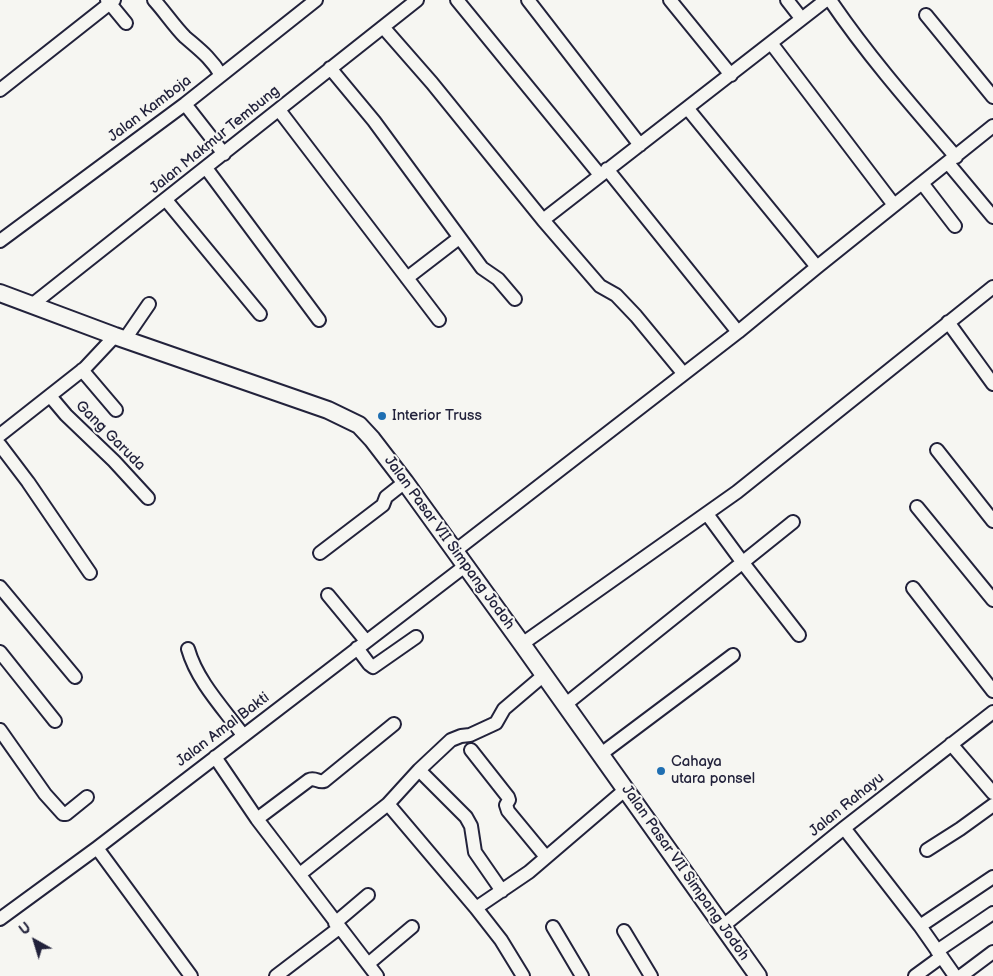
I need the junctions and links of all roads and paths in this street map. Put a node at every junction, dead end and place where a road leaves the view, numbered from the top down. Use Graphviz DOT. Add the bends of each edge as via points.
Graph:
graph roads {
  1 [pos="154,0"];
  2 [pos="316,0"];
  3 [pos="417,0"];
  4 [pos="458,0"];
  5 [pos="528,0"];
  6 [pos="670,0"];
  7 [pos="786,0"];
  8 [pos="110,1"];
  9 [pos="821,2"];
  10 [pos="926,15"];
  11 [pos="801,18"];
  12 [pos="126,23"];
  13 [pos="383,27"];
  14 [pos="771,43"];
  15 [pos="330,68"];
  16 [pos="731,74"];
  17 [pos="221,75"];
  18 [pos="0,90"];
  19 [pos="993,97"];
  20 [pos="184,104"];
  21 [pos="688,109"];
  22 [pos="279,110"];
  23 [pos="993,126"];
  24 [pos="640,146"];
  25 [pos="224,154"];
  26 [pos="952,160"];
  27 [pos="206,168"];
  28 [pos="603,172"];
  29 [pos="922,183"];
  30 [pos="166,200"];
  31 [pos="894,205"];
  32 [pos="993,217"];
  33 [pos="543,220"];
  34 [pos="955,226"];
  35 [pos="459,238"];
  36 [pos="0,241"];
  37 [pos="817,267"];
  38 [pos="407,278"];
  39 [pos="993,287"];
  40 [pos="0,293"];
  41 [pos="515,299"];
  42 [pos="33,304"];
  43 [pos="148,304"];
  44 [pos="260,314"];
  45 [pos="319,320"];
  46 [pos="439,320"];
  47 [pos="948,322"];
  48 [pos="738,332"];
  49 [pos="120,338"];
  50 [pos="82,370"];
  51 [pos="683,374"];
  52 [pos="993,384"];
  53 [pos="50,396"];
  54 [pos="116,410"];
  55 [pos="0,435"];
  56 [pos="0,445"];
  57 [pos="937,450"];
  58 [pos="404,482"];
  59 [pos="148,498"];
  60 [pos="917,507"];
  61 [pos="707,514"];
  62 [pos="993,521"];
  63 [pos="794,522"];
  64 [pos="455,551"];
  65 [pos="320,553"];
  66 [pos="742,563"];
  67 [pos="465,566"];
  68 [pos="90,573"];
  69 [pos="0,587"];
  70 [pos="913,588"];
  71 [pos="328,595"];
  72 [pos="993,600"];
  73 [pos="799,635"];
  74 [pos="416,637"];
  75 [pos="522,644"];
  76 [pos="362,645"];
  77 [pos="188,649"];
  78 [pos="0,652"];
  79 [pos="733,654"];
  80 [pos="544,675"];
  81 [pos="75,676"];
  82 [pos="993,691"];
  83 [pos="566,704"];
  84 [pos="993,712"];
  85 [pos="55,721"];
  86 [pos="394,724"];
  87 [pos="0,730"];
  88 [pos="243,735"];
  89 [pos="951,744"];
  90 [pos="471,750"];
  91 [pos="601,754"];
  92 [pos="215,757"];
  93 [pos="419,770"];
  94 [pos="626,789"];
  95 [pos="993,793"];
  96 [pos="87,797"];
  97 [pos="388,804"];
  98 [pos="993,805"];
  99 [pos="257,819"];
  100 [pos="844,828"];
  101 [pos="97,848"];
  102 [pos="927,850"];
  103 [pos="546,857"];
  104 [pos="300,874"];
  105 [pos="993,877"];
  106 [pos="502,891"];
  107 [pos="368,895"];
  108 [pos="476,908"];
  109 [pos="993,913"];
  110 [pos="0,919"];
  111 [pos="337,925"];
  112 [pos="723,926"];
  113 [pos="920,926"];
  114 [pos="412,927"];
  115 [pos="553,927"];
  116 [pos="624,931"];
  117 [pos="993,952"];
  118 [pos="939,954"];
  119 [pos="368,964"];
  120 [pos="191,976"];
  121 [pos="276,976"];
  122 [pos="377,976"];
  123 [pos="523,976"];
  124 [pos="582,976"];
  125 [pos="651,976"];
  126 [pos="758,976"];
  127 [pos="915,976"];
  128 [pos="955,976"];
  129 [pos="961,976"];
  1 -- 17 [label="street" via="184,36 215,64"];
  2 -- 17 [label="street, Jalan Kamboja"];
  3 -- 13 [label="street, Jalan Makmur Tembung"];
  4 -- 28 [label="street"];
  5 -- 24 [label="street"];
  6 -- 16 [label="street"];
  7 -- 11 [label="street"];
  8 -- 12 [label="street"];
  8 -- 18 [label="street"];
  9 -- 11 [label="street"];
  9 -- 26 [label="street" via="858,40"];
  10 -- 19 [label="street"];
  11 -- 14 [label="street"];
  13 -- 15 [label="street, Jalan Makmur Tembung"];
  13 -- 33 [label="street"];
  14 -- 16 [label="street"];
  14 -- 31 [label="street"];
  15 -- 22 [label="street, Jalan Makmur Tembung"];
  15 -- 35 [label="street" via="374,121"];
  16 -- 21 [label="street"];
  17 -- 20 [label="street, Jalan Kamboja"];
  20 -- 25 [label="street"];
  20 -- 36 [label="street, Jalan Kamboja"];
  21 -- 24 [label="street"];
  21 -- 37 [label="street"];
  22 -- 25 [label="street, Jalan Makmur Tembung"];
  22 -- 38 [label="street"];
  23 -- 26 [label="street"];
  24 -- 28 [label="street"];
  25 -- 27 [label="street, Jalan Makmur Tembung"];
  26 -- 29 [label="street"];
  26 -- 32 [label="street"];
  27 -- 30 [label="street, Jalan Makmur Tembung"];
  27 -- 45 [label="street"];
  28 -- 33 [label="street"];
  28 -- 48 [label="street"];
  29 -- 31 [label="street"];
  29 -- 34 [label="street"];
  30 -- 42 [label="street, Jalan Makmur Tembung"];
  30 -- 44 [label="street"];
  31 -- 37 [label="street"];
  33 -- 51 [label="street" via="600,286 616,295 636,316"];
  35 -- 38 [label="street"];
  35 -- 41 [label="street" via="482,268 498,279"];
  37 -- 48 [label="street"];
  38 -- 46 [label="street"];
  39 -- 47 [label="street"];
  40 -- 42 [label="main road, Jalan Pasar VII Simpang Jodoh"];
  42 -- 49 [label="main road, Jalan Pasar VII Simpang Jodoh"];
  43 -- 49 [label="street"];
  47 -- 52 [label="street"];
  47 -- 61 [label="street"];
  48 -- 51 [label="street"];
  49 -- 50 [label="street"];
  49 -- 58 [label="main road, Jalan Pasar VII Simpang Jodoh" via="355,422"];
  50 -- 53 [label="street"];
  50 -- 54 [label="street"];
  51 -- 64 [label="street"];
  53 -- 55 [label="street"];
  53 -- 59 [label="street, Gang Garuda"];
  56 -- 68 [label="street"];
  57 -- 62 [label="street"];
  58 -- 64 [label="main road, Jalan Pasar VII Simpang Jodoh"];
  58 -- 65 [label="street" via="386,497 383,505"];
  60 -- 72 [label="street"];
  61 -- 66 [label="street"];
  61 -- 75 [label="street"];
  63 -- 66 [label="street"];
  64 -- 67 [label="main road, Jalan Pasar VII Simpang Jodoh"];
  66 -- 73 [label="street"];
  66 -- 83 [label="street"];
  67 -- 75 [label="main road, Jalan Pasar VII Simpang Jodoh"];
  67 -- 76 [label="street, Jalan Amal Bakti"];
  69 -- 81 [label="street"];
  70 -- 82 [label="street"];
  71 -- 76 [label="street"];
  74 -- 76 [label="street" via="374,667 369,664"];
  75 -- 80 [label="main road, Jalan Pasar VII Simpang Jodoh"];
  76 -- 88 [label="street, Jalan Amal Bakti"];
  77 -- 88 [label="street" via="200,678"];
  78 -- 85 [label="street"];
  79 -- 91 [label="street"];
  80 -- 83 [label="main road, Jalan Pasar VII Simpang Jodoh"];
  80 -- 93 [label="street" via="507,706 496,722 451,740"];
  83 -- 91 [label="main road, Jalan Pasar VII Simpang Jodoh"];
  84 -- 89 [label="street, Jalan Rahayu"];
  86 -- 99 [label="street" via="324,781 309,780"];
  87 -- 96 [label="street" via="62,814"];
  88 -- 92 [label="street, Jalan Amal Bakti"];
  89 -- 95 [label="street"];
  89 -- 100 [label="street, Jalan Rahayu"];
  90 -- 103 [label="street" via="508,797 508,811"];
  91 -- 94 [label="main road, Jalan Pasar VII Simpang Jodoh"];
  92 -- 99 [label="street"];
  92 -- 101 [label="street, Jalan Amal Bakti"];
  93 -- 97 [label="street"];
  93 -- 106 [label="street" via="466,817 471,826 475,852"];
  94 -- 103 [label="street"];
  94 -- 112 [label="main road, Jalan Pasar VII Simpang Jodoh"];
  97 -- 104 [label="street"];
  97 -- 108 [label="street"];
  98 -- 102 [label="street"];
  99 -- 104 [label="street"];
  100 -- 112 [label="street, Jalan Rahayu"];
  100 -- 113 [label="street"];
  101 -- 110 [label="street, Jalan Amal Bakti"];
  101 -- 120 [label="street"];
  103 -- 106 [label="street"];
  104 -- 111 [label="street"];
  105 -- 113 [label="street"];
  106 -- 108 [label="street"];
  107 -- 111 [label="street"];
  108 -- 123 [label="street" via="515,960"];
  109 -- 118 [label="street"];
  111 -- 119 [label="street"];
  111 -- 121 [label="street"];
  112 -- 126 [label="main road, Jalan Pasar VII Simpang Jodoh"];
  113 -- 118 [label="street"];
  114 -- 119 [label="street"];
  115 -- 124 [label="street"];
  116 -- 125 [label="street"];
  117 -- 129 [label="street"];
  118 -- 127 [label="street"];
  118 -- 128 [label="street"];
  119 -- 122 [label="street"];
}
